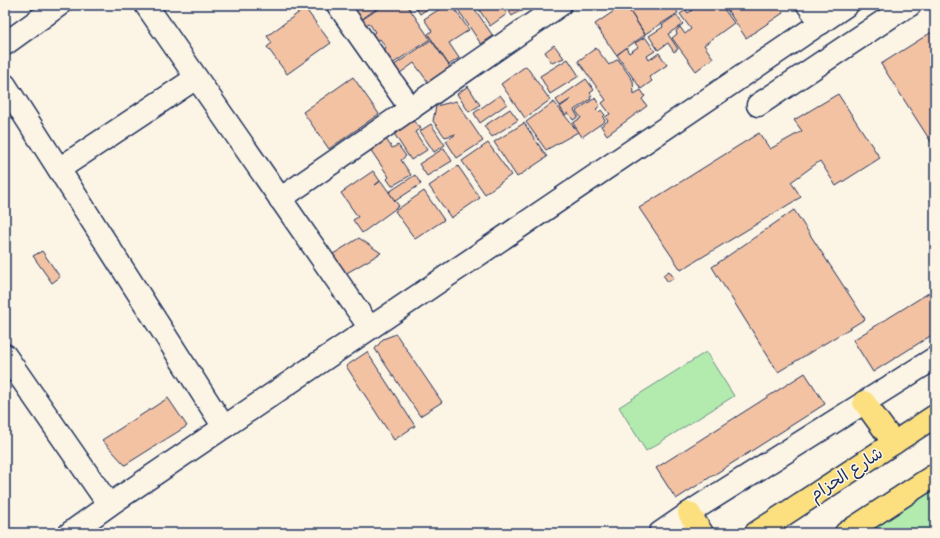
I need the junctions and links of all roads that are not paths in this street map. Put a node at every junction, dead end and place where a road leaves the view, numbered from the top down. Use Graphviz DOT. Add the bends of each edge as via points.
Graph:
graph roads {
  1 [pos="59,5"];
  2 [pos="146,5"];
  3 [pos="338,5"];
  4 [pos="560,5"];
  5 [pos="808,5"];
  6 [pos="847,5"];
  7 [pos="910,5"];
  8 [pos="821,23"];
  9 [pos="5,44"];
  10 [pos="196,78"];
  11 [pos="5,85"];
  12 [pos="758,105"];
  13 [pos="411,109"];
  14 [pos="59,169"];
  15 [pos="280,199"];
  16 [pos="370,328"];
  17 [pos="935,358"];
  18 [pos="8,365"];
  19 [pos="864,402"];
  20 [pos="935,416"];
  21 [pos="224,427"];
  22 [pos="894,443"];
  23 [pos="935,475"];
  24 [pos="109,504"];
  25 [pos="689,513"];
  26 [pos="70,533"];
  27 [pos="660,533"];
  28 [pos="702,533"];
  29 [pos="756,533"];
  30 [pos="846,533"];
  1 -- 9 [label="street"];
  2 -- 10 [label="street"];
  3 -- 13 [label="street"];
  4 -- 13 [label="street"];
  5 -- 8 [label="street"];
  6 -- 8 [label="street"];
  7 -- 12 [label="street"];
  8 -- 16 [label="street"];
  10 -- 14 [label="street"];
  10 -- 15 [label="street"];
  11 -- 14 [label="street"];
  13 -- 15 [label="street"];
  14 -- 21 [label="street"];
  15 -- 16 [label="street"];
  16 -- 21 [label="street"];
  17 -- 19 [label="street"];
  18 -- 24 [label="street"];
  19 -- 22 [label="main road"];
  19 -- 25 [label="street"];
  20 -- 22 [label="main road, شارع الحزام"];
  21 -- 24 [label="street"];
  22 -- 29 [label="main road, شارع الحزام"];
  23 -- 30 [label="main road"];
  24 -- 26 [label="street"];
  25 -- 27 [label="street"];
  25 -- 28 [label="main road"];
}
